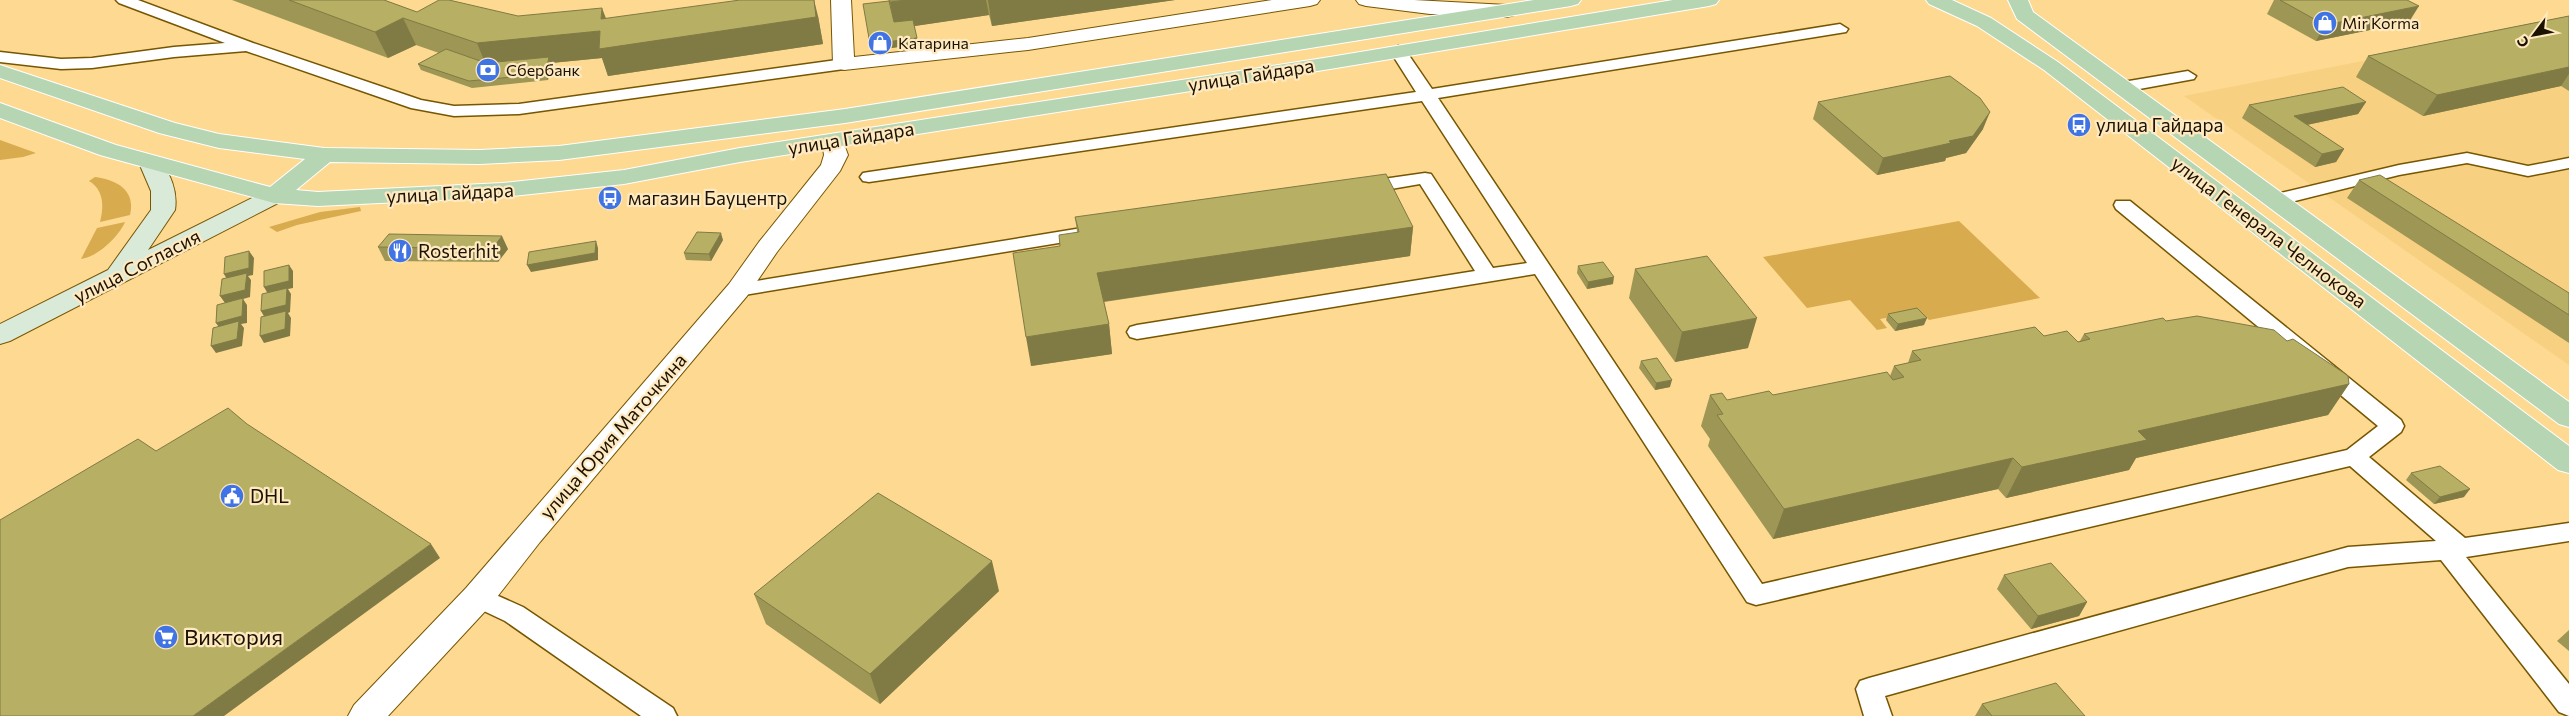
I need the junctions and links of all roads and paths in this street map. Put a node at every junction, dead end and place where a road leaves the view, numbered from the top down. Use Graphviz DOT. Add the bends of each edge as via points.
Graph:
graph roads {
  1 [pos="124,0"];
  2 [pos="841,0"];
  3 [pos="1310,0"];
  4 [pos="1366,0"];
  5 [pos="1571,0"];
  6 [pos="1709,0"];
  7 [pos="1936,0"];
  8 [pos="2018,0"];
  9 [pos="1507,11"];
  10 [pos="1840,29"];
  11 [pos="247,46"];
  12 [pos="1398,52"];
  13 [pos="0,57"];
  14 [pos="844,64"];
  15 [pos="0,71"];
  16 [pos="2188,76"];
  17 [pos="2124,88"];
  18 [pos="1426,95"];
  19 [pos="0,110"];
  20 [pos="833,141"];
  21 [pos="324,154"];
  22 [pos="152,162"];
  23 [pos="2569,163"];
  24 [pos="869,177"];
  25 [pos="1347,190"];
  26 [pos="274,196"];
  27 [pos="2275,200"];
  28 [pos="2123,206"];
  29 [pos="1102,230"];
  30 [pos="1540,267"];
  31 [pos="1488,275"];
  32 [pos="116,276"];
  33 [pos="738,290"];
  34 [pos="1137,332"];
  35 [pos="0,335"];
  36 [pos="2569,417"];
  37 [pos="2354,457"];
  38 [pos="2569,462"];
  39 [pos="2569,532"];
  40 [pos="2453,549"];
  41 [pos="478,596"];
  42 [pos="2569,704"];
  43 [pos="366,716"];
  44 [pos="663,716"];
  45 [pos="1878,716"];
  1 -- 11 [label="lane"];
  2 -- 14 [label="street"];
  3 -- 14 [label="street" via="1028,44"];
  4 -- 9 [label="street" via="1430,8"];
  5 -- 9 [label="main road, улица Гайдара"];
  6 -- 12 [label="main road, улица Гайдара"];
  7 -- 38 [label="main road, улица Генерала Челнокова" via="1984,22 2051,66"];
  8 -- 17 [label="main road, улица Генерала Челнокова" via="2024,15"];
  9 -- 21 [label="main road, улица Гайдара" via="845,116 647,143 559,153 480,157"];
  10 -- 18 [label="lane"];
  11 -- 13 [label="lane" via="84,63 61,64"];
  11 -- 14 [label="lane" via="417,104 454,111 519,109"];
  12 -- 18 [label="lane"];
  12 -- 20 [label="main road, улица Гайдара"];
  15 -- 21 [label="main road, улица Гайдара" via="167,128 219,141"];
  16 -- 17 [label="lane"];
  17 -- 27 [label="main road, улица Генерала Челнокова"];
  18 -- 24 [label="lane"];
  18 -- 30 [label="lane"];
  19 -- 22 [label="main road, улица Гайдара" via="108,150"];
  20 -- 26 [label="main road, улица Гайдара" via="556,186 385,197 318,199"];
  20 -- 33 [label="street, улица Юрия Маточкина" via="836,155 832,166"];
  21 -- 26 [label="main road"];
  22 -- 26 [label="main road, улица Гайдара"];
  22 -- 32 [label="main road" via="163,184 163,210"];
  23 -- 27 [label="lane" via="2528,171 2467,158 2399,170"];
  25 -- 31 [label="lane" via="1425,178"];
  26 -- 32 [label="main road, улица Согласия"];
  27 -- 36 [label="main road, улица Генерала Челнокова"];
  28 -- 37 [label="lane" via="2393,426"];
  29 -- 33 [label="lane"];
  30 -- 31 [label="lane"];
  30 -- 37 [label="lane" via="1756,595"];
  31 -- 34 [label="lane"];
  32 -- 35 [label="main road, улица Согласия"];
  33 -- 41 [label="street, улица Юрия Маточкина"];
  37 -- 40 [label="lane"];
  39 -- 40 [label="lane"];
  40 -- 42 [label="lane"];
  40 -- 45 [label="lane" via="2348,557 1869,689"];
  41 -- 43 [label="street, улица Юрия Маточкина"];
  41 -- 44 [label="lane" via="514,614"];
}
